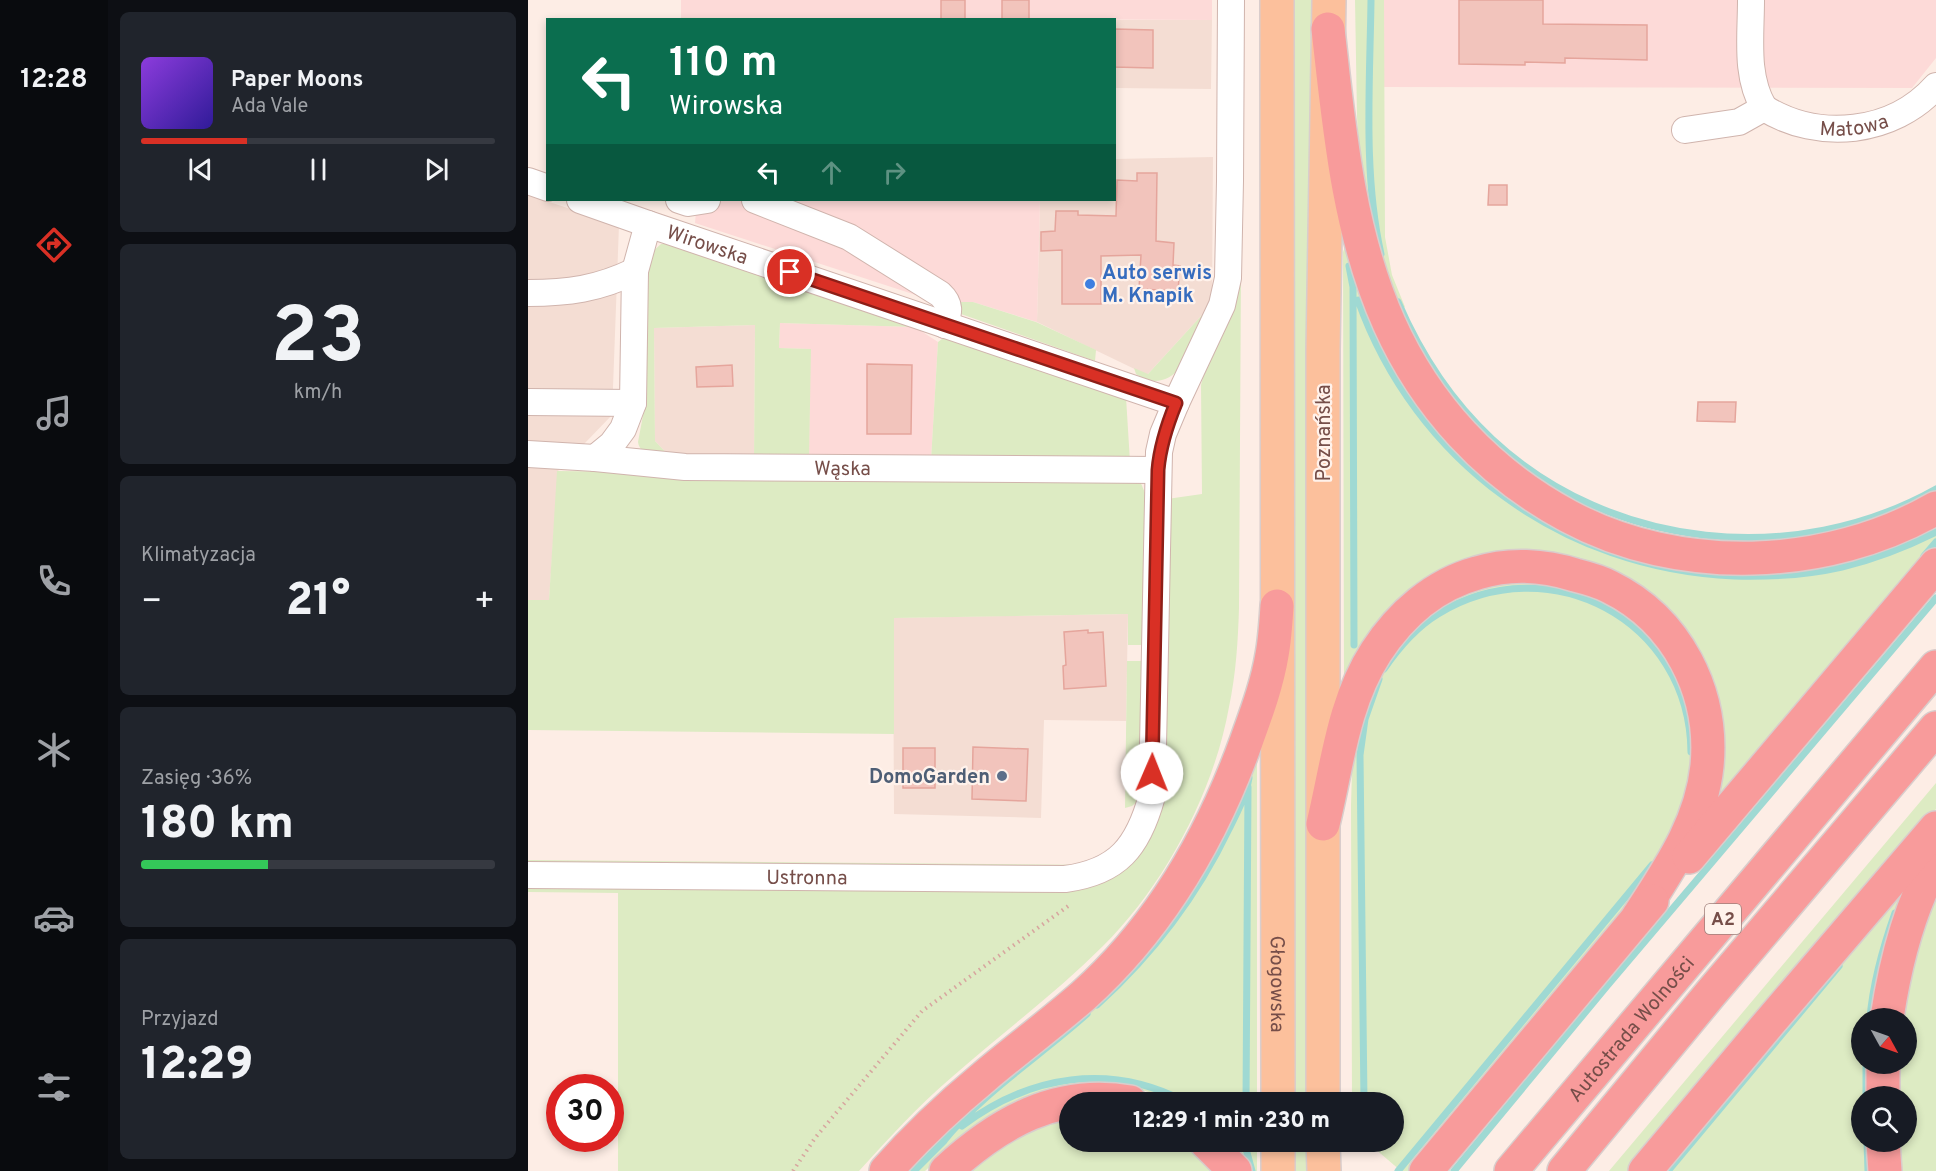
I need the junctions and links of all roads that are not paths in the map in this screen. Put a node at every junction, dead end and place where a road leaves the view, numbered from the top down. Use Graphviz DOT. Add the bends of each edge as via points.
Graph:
graph roads {
  1 [pos="1231,0"];
  2 [pos="1277,0"];
  3 [pos="1751,0"];
  4 [pos="1329,14"];
  5 [pos="1936,86"];
  6 [pos="1764,108"];
  7 [pos="1685,130"];
  8 [pos="528,181"];
  9 [pos="546,187"];
  10 [pos="584,201"];
  11 [pos="683,201"];
  12 [pos="701,201"];
  13 [pos="758,201"];
  14 [pos="638,214"];
  15 [pos="635,271"];
  16 [pos="528,293"];
  17 [pos="945,325"];
  18 [pos="528,402"];
  19 [pos="633,403"];
  20 [pos="1176,403"];
  21 [pos="528,454"];
  22 [pos="595,458"];
  23 [pos="1158,470"];
  24 [pos="1936,508"];
  25 [pos="1936,565"];
  26 [pos="1277,606"];
  27 [pos="1936,667"];
  28 [pos="1936,728"];
  29 [pos="1323,824"];
  30 [pos="1936,828"];
  31 [pos="1936,860"];
  32 [pos="528,875"];
  33 [pos="1638,917"];
  34 [pos="1889,1008"];
  35 [pos="1278,1092"];
  36 [pos="1323,1092"];
  37 [pos="1059,1103"];
  38 [pos="1216,1152"];
  39 [pos="1278,1152"];
  40 [pos="1323,1152"];
  41 [pos="1884,1152"];
  42 [pos="886,1171"];
  43 [pos="946,1171"];
  44 [pos="1235,1171"];
  45 [pos="1278,1171"];
  46 [pos="1324,1171"];
  47 [pos="1426,1171"];
  48 [pos="1511,1171"];
  49 [pos="1564,1171"];
  50 [pos="1645,1171"];
  51 [pos="1885,1171"];
  1 -- 20 [label="street, Ustronna" via="1228,278 1222,304"];
  2 -- 26 [label="main road"];
  3 -- 6 [label="street" via="1752,77"];
  4 -- 24 [label="highway" via="1341,149 1375,290 1402,350 1438,407 1482,455 1536,497 1570,517 1640,543 1708,556 1746,559 1823,551 1891,530"];
  4 -- 29 [label="main road, Poznańska" via="1323,350"];
  5 -- 6 [label="street, Matowa" via="1894,118 1858,128 1793,122"];
  6 -- 7 [label="street" via="1739,122"];
  8 -- 9 [label="street"];
  10 -- 14 [label="street, Wirowska"];
  11 -- 12 [label="street"];
  13 -- 17 [label="street" via="849,237 940,294 949,308"];
  14 -- 15 [label="street"];
  14 -- 17 [label="street, Wirowska"];
  15 -- 16 [label="street" via="597,287"];
  15 -- 19 [label="street"];
  17 -- 20 [label="street, Wirowska"];
  18 -- 19 [label="street"];
  19 -- 22 [label="street" via="623,429"];
  20 -- 23 [label="street, Ustronna" via="1159,452"];
  21 -- 22 [label="street, Wąska"];
  22 -- 23 [label="street, Wąska" via="685,467"];
  23 -- 32 [label="street, Ustronna" via="1152,796 1139,832 1118,860 1105,869 1086,876 1053,879"];
  25 -- 33 [label="highway"];
  26 -- 35 [label="main road, Głogowska"];
  26 -- 42 [label="highway" via="1272,656 1251,728 1222,802 1175,890 1131,948 1096,983 945,1111"];
  27 -- 48 [label="highway, Autostrada Wolności / A2"];
  28 -- 49 [label="highway, Autostrada Wolności / A2"];
  29 -- 33 [label="highway" via="1356,690 1376,653 1415,606 1448,585 1489,570 1528,567 1587,578 1635,602 1668,633 1692,672 1706,714 1707,768 1695,819 1674,862"];
  29 -- 36 [label="main road, Poznańska"];
  30 -- 50 [label="highway"];
  31 -- 34 [label="highway" via="1904,939"];
  33 -- 47 [label="highway"];
  37 -- 43 [label="highway" via="1018,1118 988,1136"];
  38 -- 44 [label="highway"];
  39 -- 45 [label="main road"];
  40 -- 46 [label="main road"];
  41 -- 51 [label="highway"];
}
